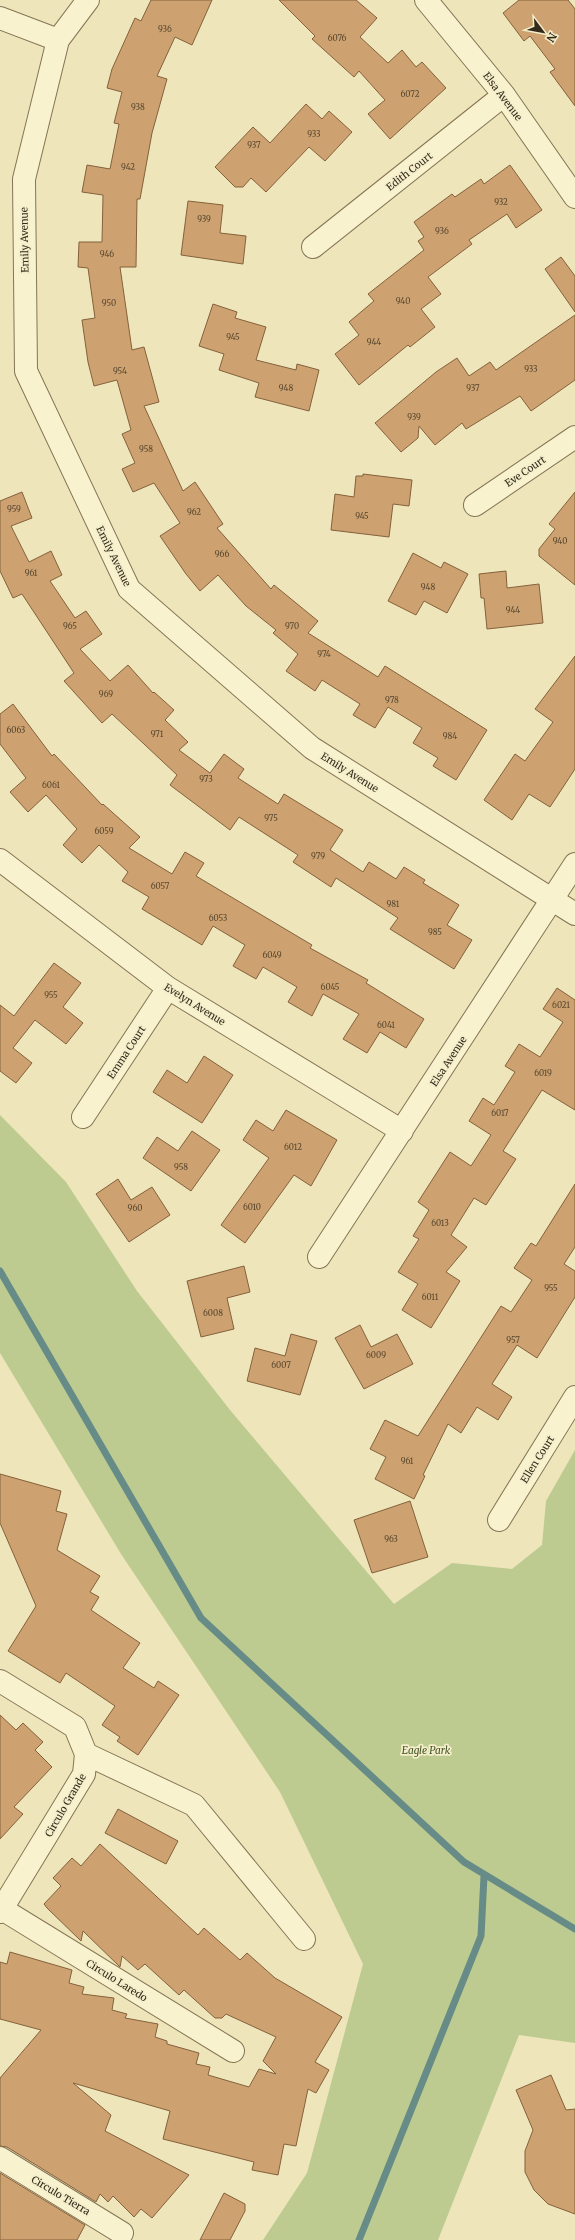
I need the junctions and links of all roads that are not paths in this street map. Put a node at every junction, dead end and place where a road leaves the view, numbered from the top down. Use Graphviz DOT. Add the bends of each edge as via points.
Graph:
graph roads {
  1 [pos="88,0"];
  2 [pos="426,0"];
  3 [pos="0,18"];
  4 [pos="58,40"];
  5 [pos="504,96"];
  6 [pos="575,197"];
  7 [pos="313,247"];
  8 [pos="575,437"];
  9 [pos="475,505"];
  10 [pos="0,860"];
  11 [pos="575,864"];
  12 [pos="552,899"];
  13 [pos="575,914"];
  14 [pos="168,988"];
  15 [pos="83,1117"];
  16 [pos="402,1131"];
  17 [pos="319,1257"];
  18 [pos="575,1397"];
  19 [pos="498,1520"];
  20 [pos="0,1681"];
  21 [pos="86,1754"];
  22 [pos="1,1910"];
  23 [pos="304,1940"];
  24 [pos="233,2051"];
  25 [pos="0,2158"];
  26 [pos="122,2233"];
  1 -- 4 [label="street, Emily Avenue"];
  2 -- 5 [label="street, Elsa Avenue"];
  3 -- 4 [label="street"];
  4 -- 12 [label="street, Emily Avenue" via="24,180 26,371 129,589 312,748"];
  5 -- 6 [label="street, Elsa Avenue"];
  5 -- 7 [label="street, Edith Court"];
  8 -- 9 [label="street, Eve Court"];
  10 -- 14 [label="street, Evelyn Avenue"];
  11 -- 12 [label="street, Elsa Avenue"];
  12 -- 13 [label="street, Emily Avenue"];
  12 -- 16 [label="street, Elsa Avenue"];
  14 -- 15 [label="street, Emma Court"];
  14 -- 16 [label="street, Evelyn Avenue"];
  16 -- 17 [label="street, Elsa Avenue"];
  18 -- 19 [label="street, Ellen Court"];
  20 -- 21 [label="street, Circulo Grande" via="75,1727"];
  21 -- 22 [label="street, Circulo Grande" via="84,1774"];
  21 -- 23 [label="street" via="194,1805"];
  22 -- 24 [label="street, Circulo Laredo"];
  25 -- 26 [label="street, Circulo Tierra"];
}
